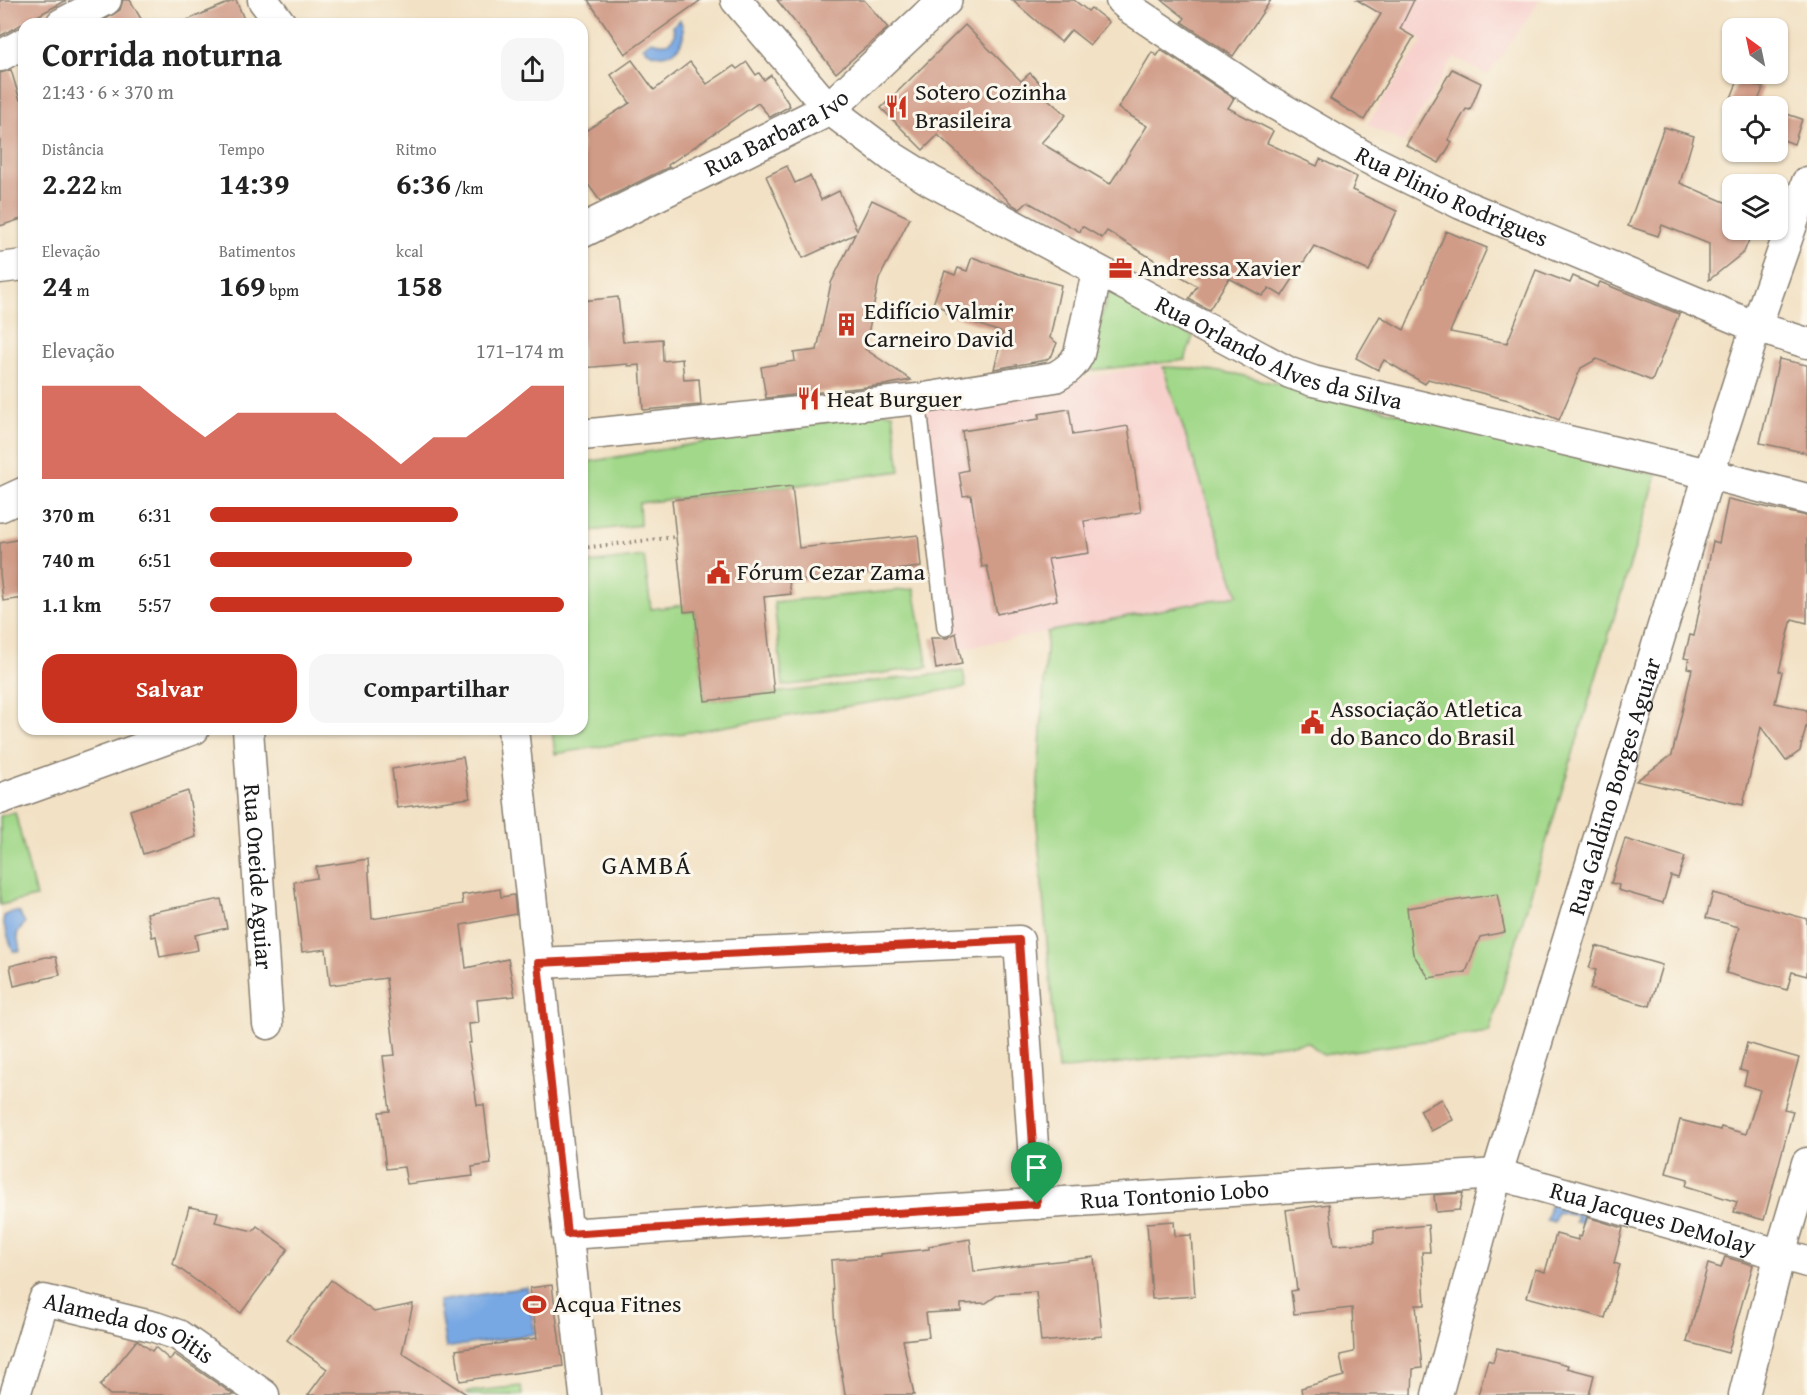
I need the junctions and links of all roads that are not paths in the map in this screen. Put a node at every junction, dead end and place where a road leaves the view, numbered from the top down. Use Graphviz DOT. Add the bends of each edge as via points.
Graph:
graph roads {
  1 [pos="106,0"];
  2 [pos="263,0"];
  3 [pos="736,0"];
  4 [pos="945,0"];
  5 [pos="1121,0"];
  6 [pos="72,18"];
  7 [pos="276,18"];
  8 [pos="18,47"];
  9 [pos="0,56"];
  10 [pos="829,109"];
  11 [pos="1807,182"];
  12 [pos="588,228"];
  13 [pos="18,265"];
  14 [pos="0,268"];
  15 [pos="1097,272"];
  16 [pos="1756,327"];
  17 [pos="1807,343"];
  18 [pos="918,399"];
  19 [pos="588,434"];
  20 [pos="1709,474"];
  21 [pos="18,497"];
  22 [pos="1807,499"];
  23 [pos="0,505"];
  24 [pos="945,628"];
  25 [pos="177,735"];
  26 [pos="249,735"];
  27 [pos="514,735"];
  28 [pos="0,799"];
  29 [pos="538,963"];
  30 [pos="268,1024"];
  31 [pos="1807,1163"];
  32 [pos="1497,1174"];
  33 [pos="1037,1204"];
  34 [pos="567,1234"];
  35 [pos="1794,1258"];
  36 [pos="15,1395"];
  37 [pos="264,1395"];
  38 [pos="585,1395"];
  39 [pos="1437,1395"];
  40 [pos="1743,1395"];
  1 -- 6 [label="street"];
  2 -- 7 [label="street"];
  3 -- 10 [label="street, Rua Orlando Alves da Silva"];
  4 -- 10 [label="street, Rua Barbara Ivo"];
  5 -- 16 [label="street, Rua Plinio Rodrigues" via="1261,96 1367,158 1461,204"];
  8 -- 9 [label="street"];
  10 -- 12 [label="street, Rua Barbara Ivo"];
  10 -- 15 [label="street, Rua Orlando Alves da Silva" via="931,181"];
  11 -- 16 [label="street, Rua Galdino Borges Aguiar"];
  13 -- 14 [label="street"];
  15 -- 18 [label="street" via="1079,354 1068,370 1055,377"];
  15 -- 20 [label="street, Rua Orlando Alves da Silva" via="1305,379"];
  16 -- 17 [label="street, Rua Plinio Rodrigues"];
  16 -- 20 [label="street, Rua Galdino Borges Aguiar"];
  18 -- 19 [label="street"];
  18 -- 24 [label="lane"];
  20 -- 22 [label="street, Rua Orlando Alves da Silva"];
  20 -- 32 [label="street, Rua Galdino Borges Aguiar"];
  21 -- 23 [label="street"];
  25 -- 28 [label="street"];
  26 -- 30 [label="street, Rua Oneide Aguiar"];
  27 -- 29 [label="street"];
  29 -- 33 [label="street" via="1019,940"];
  29 -- 34 [label="street"];
  31 -- 35 [label="street"];
  32 -- 33 [label="street, Rua Tontonio Lobo"];
  32 -- 35 [label="street, Rua Jacques DeMolay"];
  32 -- 39 [label="street, Rua Galdino Borges Aguiar"];
  33 -- 34 [label="street, Rua Tontonio Lobo"];
  34 -- 38 [label="street"];
  35 -- 40 [label="street"];
  36 -- 37 [label="street, Alameda dos Oitis" via="44,1300 178,1335"];
}
